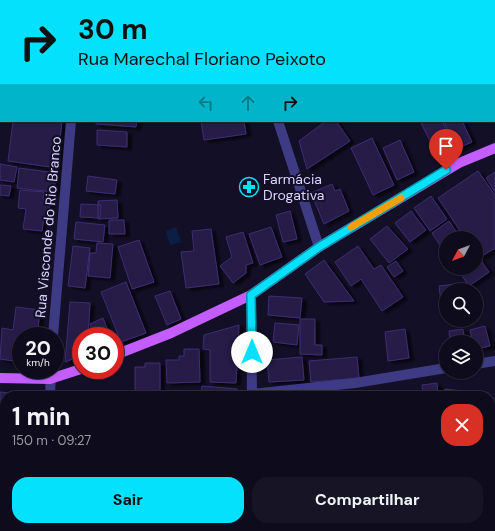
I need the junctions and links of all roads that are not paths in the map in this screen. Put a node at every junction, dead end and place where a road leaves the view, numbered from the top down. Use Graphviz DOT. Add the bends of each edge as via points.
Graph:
graph roads {
  1 [pos="71,122"];
  2 [pos="278,122"];
  3 [pos="495,148"];
  4 [pos="319,247"];
  5 [pos="251,295"];
  6 [pos="54,327"];
  7 [pos="124,352"];
  8 [pos="495,361"];
  9 [pos="483,363"];
  10 [pos="439,369"];
  11 [pos="12,377"];
  12 [pos="0,378"];
  13 [pos="50,379"];
  14 [pos="50,391"];
  15 [pos="252,391"];
  16 [pos="286,391"];
  1 -- 6 [label="street, Rua Visconde do Rio Branco"];
  2 -- 4 [label="street"];
  3 -- 4 [label="main road" via="459,163"];
  4 -- 5 [label="main road"];
  5 -- 7 [label="main road" via="171,334"];
  5 -- 15 [label="street"];
  8 -- 9 [label="street"];
  10 -- 16 [label="street"];
  11 -- 12 [label="main road"];
  13 -- 14 [label="street"];
}
